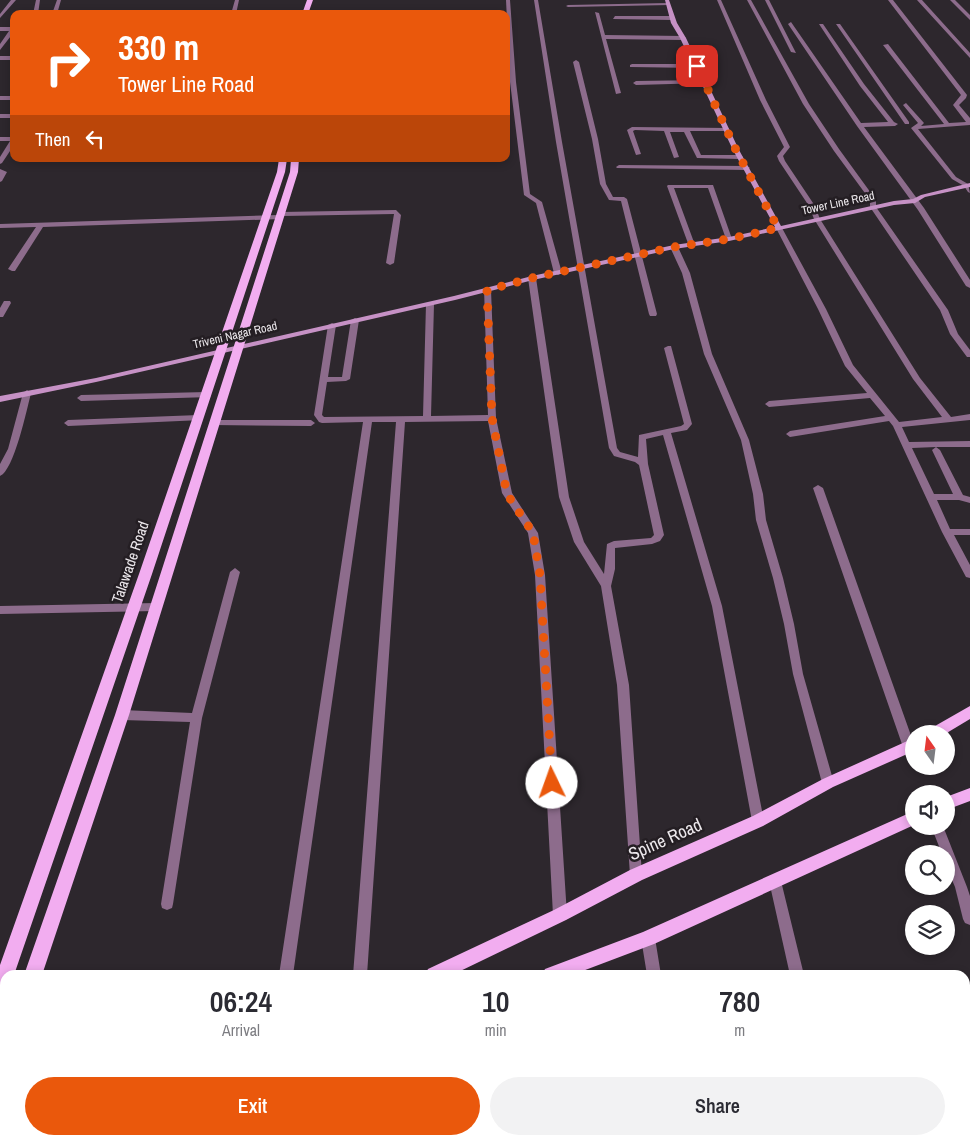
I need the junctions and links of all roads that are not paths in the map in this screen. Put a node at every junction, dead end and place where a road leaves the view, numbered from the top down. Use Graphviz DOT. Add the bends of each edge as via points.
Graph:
graph roads {
  1 [pos="14,0"];
  2 [pos="536,0"];
  3 [pos="719,0"];
  4 [pos="749,0"];
  5 [pos="767,0"];
  6 [pos="890,0"];
  7 [pos="919,0"];
  8 [pos="952,0"];
  9 [pos="668,2"];
  10 [pos="568,6"];
  11 [pos="597,13"];
  12 [pos="0,18"];
  13 [pos="615,18"];
  14 [pos="672,18"];
  15 [pos="970,18"];
  16 [pos="791,24"];
  17 [pos="822,25"];
  18 [pos="838,25"];
  19 [pos="510,33"];
  20 [pos="10,34"];
  21 [pos="605,37"];
  22 [pos="683,38"];
  23 [pos="886,45"];
  24 [pos="1,46"];
  25 [pos="794,52"];
  26 [pos="970,56"];
  27 [pos="576,62"];
  28 [pos="632,66"];
  29 [pos="697,66"];
  30 [pos="704,82"];
  31 [pos="636,83"];
  32 [pos="618,93"];
  33 [pos="906,105"];
  34 [pos="921,123"];
  35 [pos="970,123"];
  36 [pos="892,124"];
  37 [pos="907,124"];
  38 [pos="947,124"];
  39 [pos="859,125"];
  40 [pos="914,128"];
  41 [pos="666,129"];
  42 [pos="726,129"];
  43 [pos="686,130"];
  44 [pos="10,146"];
  45 [pos="638,154"];
  46 [pos="676,157"];
  47 [pos="740,157"];
  48 [pos="0,162"];
  49 [pos="288,163"];
  50 [pos="619,167"];
  51 [pos="674,167"];
  52 [pos="747,168"];
  53 [pos="0,170"];
  54 [pos="0,180"];
  55 [pos="670,186"];
  56 [pos="969,187"];
  57 [pos="916,201"];
  58 [pos="873,207"];
  59 [pos="280,215"];
  60 [pos="266,217"];
  61 [pos="817,219"];
  62 [pos="41,225"];
  63 [pos="0,226"];
  64 [pos="778,228"];
  65 [pos="729,239"];
  66 [pos="692,245"];
  67 [pos="674,247"];
  68 [pos="640,256"];
  69 [pos="390,263"];
  70 [pos="12,268"];
  71 [pos="582,269"];
  72 [pos="558,273"];
  73 [pos="532,278"];
  74 [pos="970,286"];
  75 [pos="487,290"];
  76 [pos="475,292"];
  77 [pos="7,303"];
  78 [pos="430,304"];
  79 [pos="653,314"];
  80 [pos="0,315"];
  81 [pos="355,320"];
  82 [pos="332,325"];
  83 [pos="239,347"];
  84 [pos="668,348"];
  85 [pos="222,351"];
  86 [pos="970,355"];
  87 [pos="324,380"];
  88 [pos="28,393"];
  89 [pos="872,394"];
  90 [pos="207,395"];
  91 [pos="82,398"];
  92 [pos="0,399"];
  93 [pos="769,404"];
  94 [pos="970,417"];
  95 [pos="199,418"];
  96 [pos="492,418"];
  97 [pos="401,419"];
  98 [pos="427,419"];
  99 [pos="948,419"];
  100 [pos="368,420"];
  101 [pos="894,421"];
  102 [pos="68,423"];
  103 [pos="215,423"];
  104 [pos="311,423"];
  105 [pos="666,432"];
  106 [pos="790,434"];
  107 [pos="970,444"];
  108 [pos="908,448"];
  109 [pos="970,448"];
  110 [pos="936,450"];
  111 [pos="643,464"];
  112 [pos="0,473"];
  113 [pos="818,488"];
  114 [pos="931,497"];
  115 [pos="959,497"];
  116 [pos="970,500"];
  117 [pos="947,532"];
  118 [pos="970,532"];
  119 [pos="235,572"];
  120 [pos="970,574"];
  121 [pos="606,586"];
  122 [pos="135,606"];
  123 [pos="156,607"];
  124 [pos="0,610"];
  125 [pos="970,712"];
  126 [pos="122,715"];
  127 [pos="196,718"];
  128 [pos="948,725"];
  129 [pos="905,729"];
  130 [pos="905,749"];
  131 [pos="828,783"];
  132 [pos="970,794"];
  133 [pos="955,800"];
  134 [pos="758,821"];
  135 [pos="905,822"];
  136 [pos="941,835"];
  137 [pos="636,876"];
  138 [pos="775,881"];
  139 [pos="965,887"];
  140 [pos="167,904"];
  141 [pos="560,915"];
  142 [pos="970,919"];
  143 [pos="648,938"];
  144 [pos="7,970"];
  145 [pos="35,970"];
  146 [pos="287,970"];
  147 [pos="360,970"];
  148 [pos="444,970"];
  149 [pos="564,970"];
  150 [pos="653,970"];
  151 [pos="796,970"];
  1 -- 12 [label="street"];
  2 -- 71 [label="street"];
  3 -- 61 [label="street" via="787,147 780,156"];
  4 -- 58 [label="street" via="806,104 873,200"];
  5 -- 25 [label="street"];
  6 -- 35 [label="street" via="964,95 956,104"];
  7 -- 26 [label="street"];
  8 -- 15 [label="street"];
  9 -- 10 [label="street"];
  9 -- 14 [label="street"];
  11 -- 21 [label="street"];
  13 -- 14 [label="street"];
  14 -- 22 [label="street"];
  16 -- 39 [label="street"];
  17 -- 36 [label="street"];
  18 -- 37 [label="street"];
  19 -- 72 [label="street" via="526,195 539,202"];
  20 -- 24 [label="street"];
  21 -- 22 [label="street"];
  21 -- 32 [label="street"];
  22 -- 29 [label="street"];
  23 -- 38 [label="street"];
  27 -- 68 [label="street" via="603,184 611,199 624,199"];
  28 -- 29 [label="street"];
  29 -- 30 [label="street"];
  30 -- 31 [label="street"];
  30 -- 42 [label="street"];
  33 -- 34 [label="street"];
  34 -- 37 [label="street"];
  34 -- 40 [label="street"];
  35 -- 38 [label="street"];
  36 -- 37 [label="street"];
  36 -- 39 [label="street"];
  38 -- 40 [label="street"];
  39 -- 57 [label="street"];
  40 -- 56 [label="street" via="954,178"];
  41 -- 43 [label="street"];
  41 -- 45 [label="street" via="631,128"];
  41 -- 46 [label="street"];
  42 -- 43 [label="street"];
  42 -- 47 [label="street"];
  43 -- 47 [label="street" via="698,157"];
  44 -- 48 [label="street"];
  47 -- 52 [label="street"];
  49 -- 59 [label="main road, Talawade Road"];
  49 -- 60 [label="main road, Talawade Road"];
  50 -- 51 [label="street"];
  51 -- 52 [label="street"];
  51 -- 55 [label="street" via="664,169"];
  52 -- 64 [label="street"];
  53 -- 54 [label="street" via="4,172"];
  55 -- 65 [label="street" via="712,186"];
  55 -- 66 [label="street"];
  56 -- 57 [label="street, Tower Line Road" via="923,196"];
  57 -- 58 [label="street, Tower Line Road"];
  57 -- 74 [label="street"];
  58 -- 61 [label="street, Tower Line Road"];
  58 -- 86 [label="street" via="944,310 954,334"];
  59 -- 60 [label="street"];
  59 -- 69 [label="street" via="396,212"];
  59 -- 83 [label="main road, Talawade Road"];
  60 -- 62 [label="street"];
  60 -- 85 [label="main road, Talawade Road"];
  61 -- 64 [label="street, Tower Line Road"];
  61 -- 99 [label="street" via="918,379"];
  62 -- 63 [label="street"];
  62 -- 70 [label="street"];
  64 -- 65 [label="street, Tower Line Road"];
  64 -- 89 [label="street" via="849,366"];
  65 -- 66 [label="street, Tower Line Road"];
  66 -- 67 [label="street, Tower Line Road"];
  67 -- 68 [label="street, Tower Line Road"];
  67 -- 131 [label="street" via="686,273 708,354 745,440 798,674"];
  68 -- 71 [label="street, Tower Line Road"];
  68 -- 79 [label="street"];
  71 -- 72 [label="street, Tower Line Road"];
  71 -- 111 [label="street" via="613,448 617,454"];
  72 -- 73 [label="street, Tower Line Road"];
  73 -- 75 [label="street, Tower Line Road"];
  73 -- 121 [label="street" via="564,497 579,542"];
  75 -- 76 [label="street, Tower Line Road"];
  75 -- 96 [label="street"];
  76 -- 78 [label="street, Triveni Nagar Road"];
  77 -- 80 [label="street"];
  78 -- 81 [label="street, Triveni Nagar Road"];
  78 -- 98 [label="street"];
  81 -- 82 [label="street, Triveni Nagar Road"];
  81 -- 87 [label="street" via="346,379"];
  82 -- 83 [label="street, Triveni Nagar Road"];
  82 -- 87 [label="street"];
  83 -- 85 [label="street, Triveni Nagar Road"];
  83 -- 103 [label="main road, Talawade Road"];
  84 -- 105 [label="street" via="688,424"];
  85 -- 88 [label="street, Triveni Nagar Road"];
  85 -- 90 [label="main road, Talawade Road"];
  87 -- 100 [label="street" via="318,418"];
  88 -- 92 [label="street, Triveni Nagar Road"];
  88 -- 112 [label="street" via="12,449"];
  89 -- 93 [label="street"];
  89 -- 101 [label="street"];
  90 -- 91 [label="street"];
  90 -- 95 [label="main road, Talawade Road"];
  94 -- 99 [label="street"];
  95 -- 102 [label="street"];
  95 -- 122 [label="main road, Talawade Road"];
  96 -- 98 [label="street"];
  96 -- 141 [label="street" via="507,494 533,533 540,575"];
  97 -- 98 [label="street"];
  97 -- 100 [label="street"];
  97 -- 147 [label="street"];
  99 -- 101 [label="street"];
  100 -- 146 [label="street"];
  101 -- 106 [label="street"];
  101 -- 108 [label="street"];
  103 -- 104 [label="street"];
  103 -- 123 [label="main road, Talawade Road"];
  105 -- 111 [label="street" via="642,437"];
  105 -- 134 [label="street" via="717,606"];
  107 -- 108 [label="street"];
  108 -- 110 [label="street"];
  108 -- 114 [label="street"];
  109 -- 110 [label="street"];
  110 -- 115 [label="street"];
  111 -- 121 [label="street" via="659,535 652,541 610,546"];
  113 -- 129 [label="street"];
  114 -- 115 [label="street"];
  114 -- 117 [label="street"];
  115 -- 116 [label="street"];
  117 -- 118 [label="street"];
  117 -- 120 [label="street"];
  119 -- 127 [label="street"];
  121 -- 137 [label="street" via="623,685"];
  122 -- 123 [label="street"];
  122 -- 124 [label="street"];
  122 -- 144 [label="main road, Talawade Road"];
  123 -- 126 [label="main road, Talawade Road"];
  125 -- 128 [label="main road"];
  126 -- 127 [label="street"];
  126 -- 145 [label="main road, Talawade Road"];
  127 -- 140 [label="street"];
  130 -- 131 [label="main road, Spine Road"];
  131 -- 134 [label="main road, Spine Road"];
  132 -- 133 [label="main road"];
  134 -- 137 [label="main road, Spine Road"];
  135 -- 138 [label="main road"];
  136 -- 139 [label="street"];
  137 -- 141 [label="main road, Spine Road"];
  138 -- 143 [label="main road"];
  138 -- 151 [label="street"];
  139 -- 142 [label="street"];
  141 -- 148 [label="main road, Spine Road"];
  143 -- 149 [label="main road"];
  143 -- 150 [label="street"];
}
